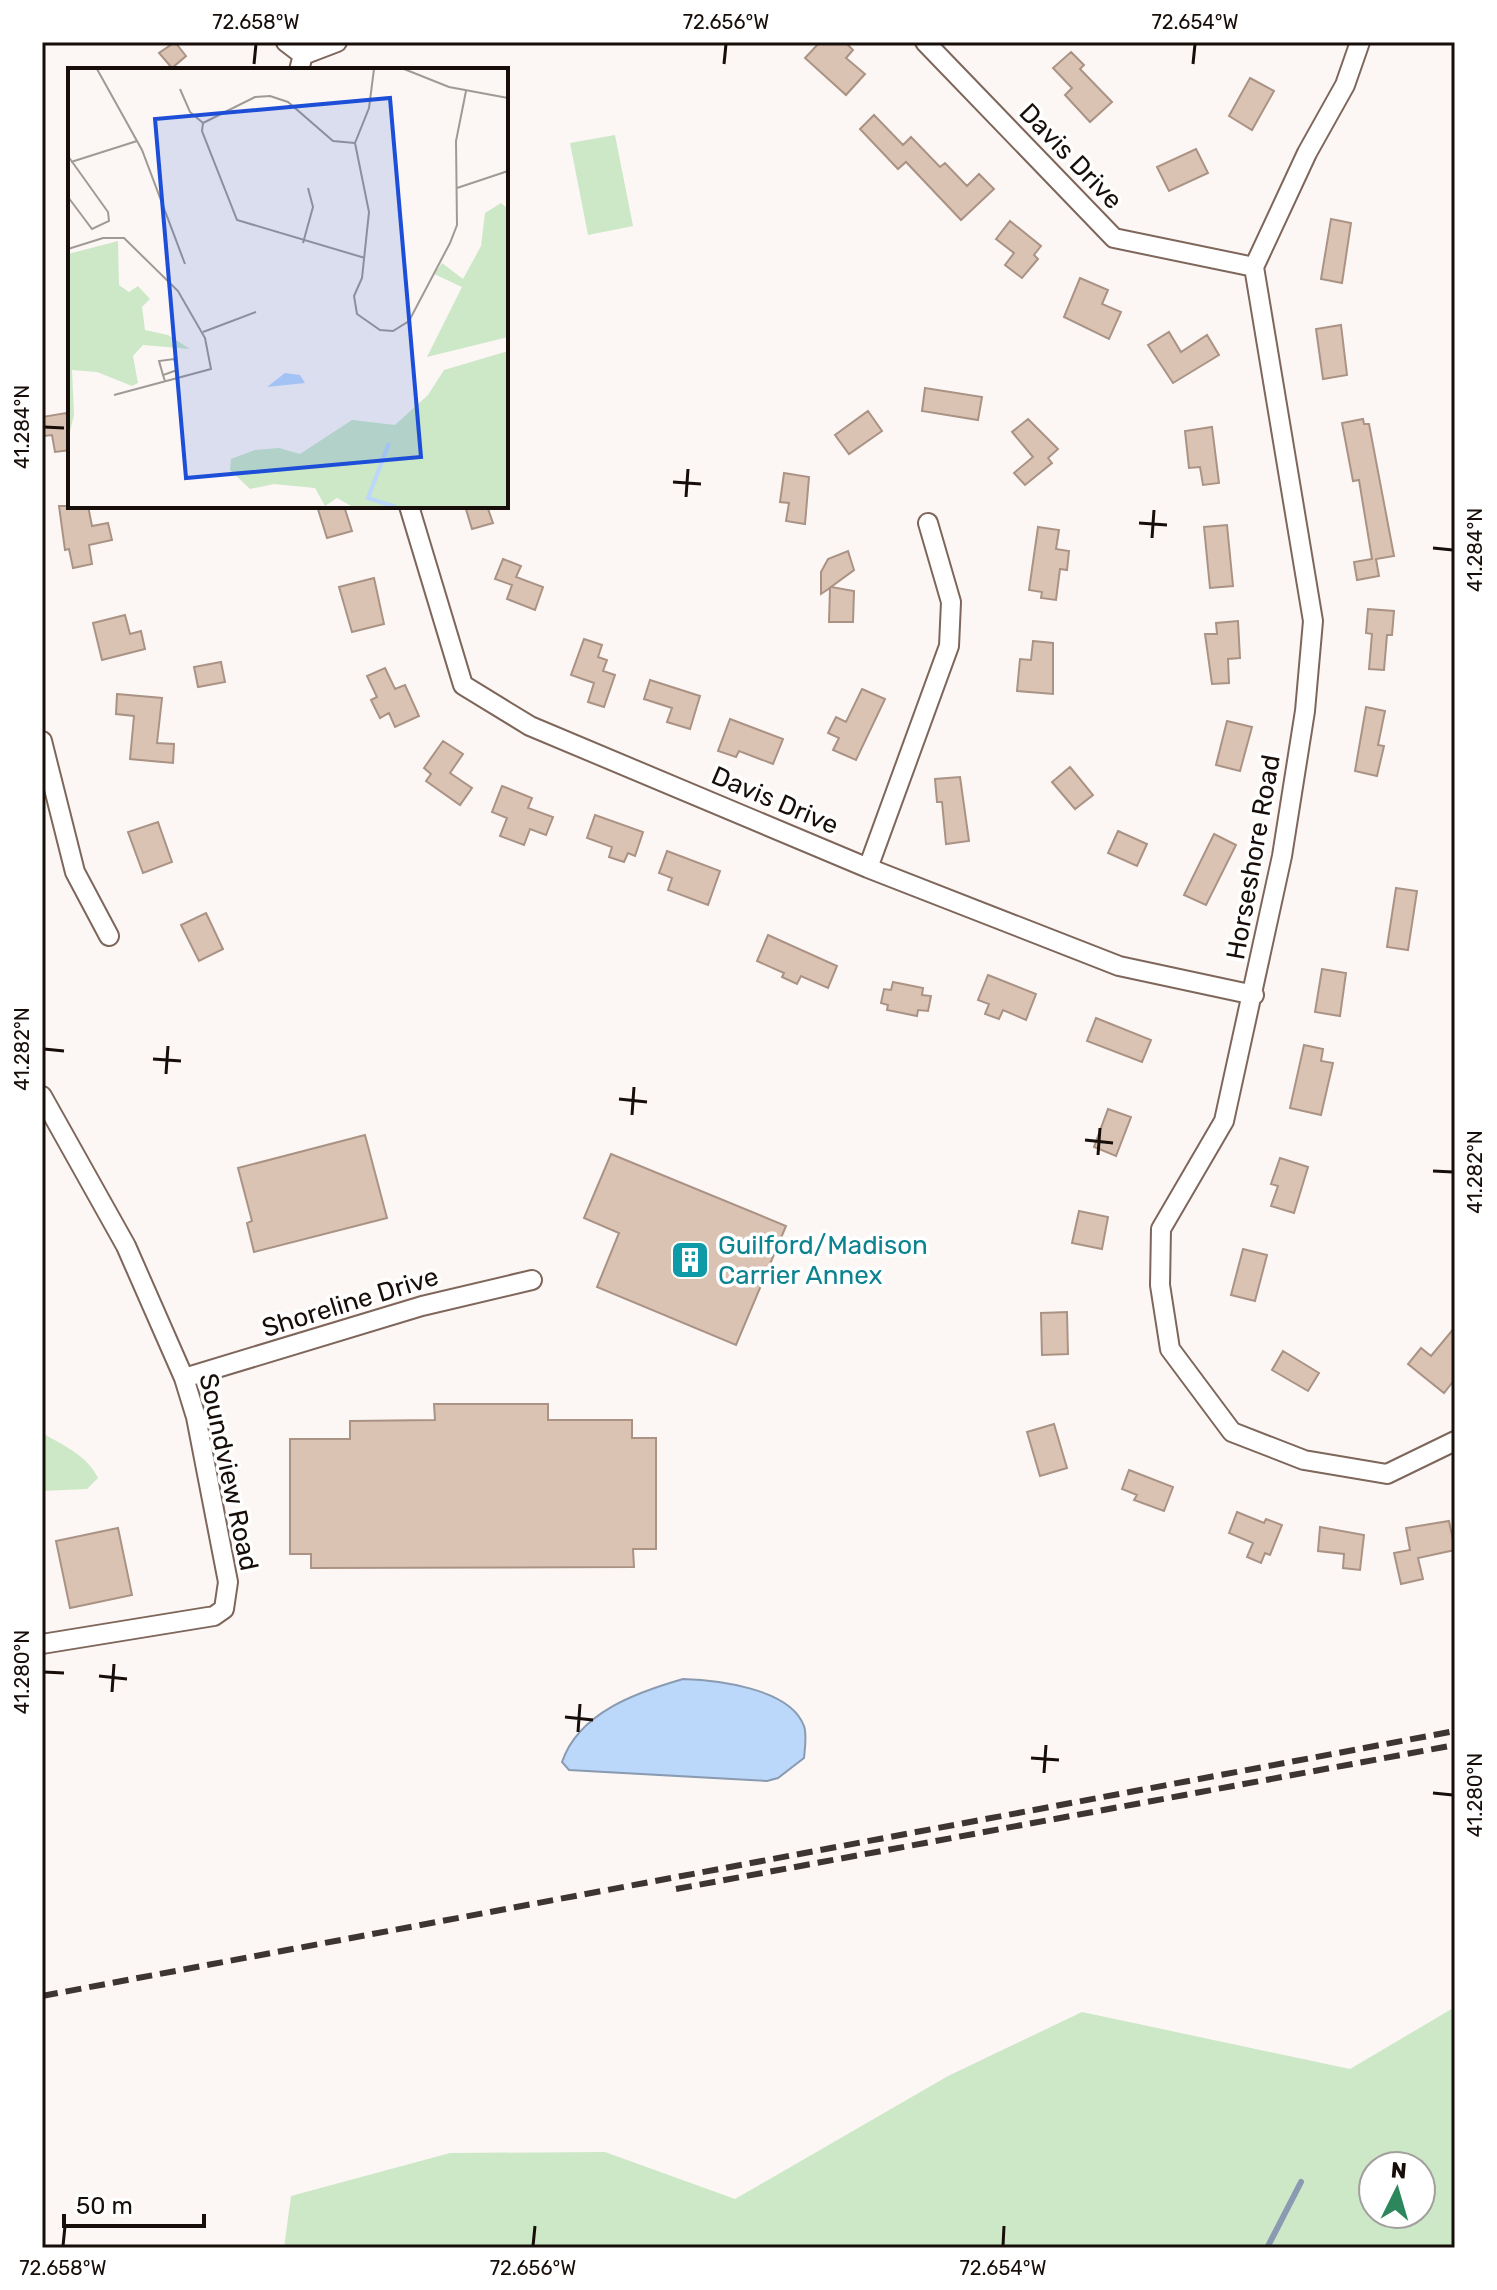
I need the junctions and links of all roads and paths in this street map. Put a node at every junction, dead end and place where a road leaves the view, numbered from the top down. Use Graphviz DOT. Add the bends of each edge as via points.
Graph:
graph roads {
  1 [pos="286,42"];
  2 [pos="337,42"];
  3 [pos="925,42"];
  4 [pos="1360,42"];
  5 [pos="301,62"];
  6 [pos="1254,267"];
  7 [pos="410,508"];
  8 [pos="928,523"];
  9 [pos="42,741"];
  10 [pos="868,868"];
  11 [pos="109,936"];
  12 [pos="1254,995"];
  13 [pos="42,1096"];
  14 [pos="532,1280"];
  15 [pos="184,1378"];
  16 [pos="1455,1441"];
  17 [pos="42,1644"];
  1 -- 5 [label="street"];
  2 -- 5 [label="street"];
  3 -- 6 [label="street, Davis Drive" via="1114,238"];
  4 -- 6 [label="street" via="1345,85"];
  6 -- 12 [label="street, Horseshore Road" via="1313,621 1305,711"];
  7 -- 10 [label="street, Davis Drive" via="463,685 530,726"];
  8 -- 10 [label="street" via="951,602 949,646"];
  9 -- 11 [label="street" via="75,872"];
  10 -- 12 [label="street, Davis Drive" via="1119,966"];
  12 -- 16 [label="street, Horseshore Road" via="1224,1121 1161,1229 1160,1285 1170,1349 1232,1432 1304,1460 1387,1474"];
  13 -- 15 [label="street, Soundview Road" via="126,1246"];
  14 -- 15 [label="street, Shoreline Drive" via="422,1306"];
  15 -- 17 [label="street, Soundview Road" via="222,1543 228,1582 224,1609 206,1619"];
}
